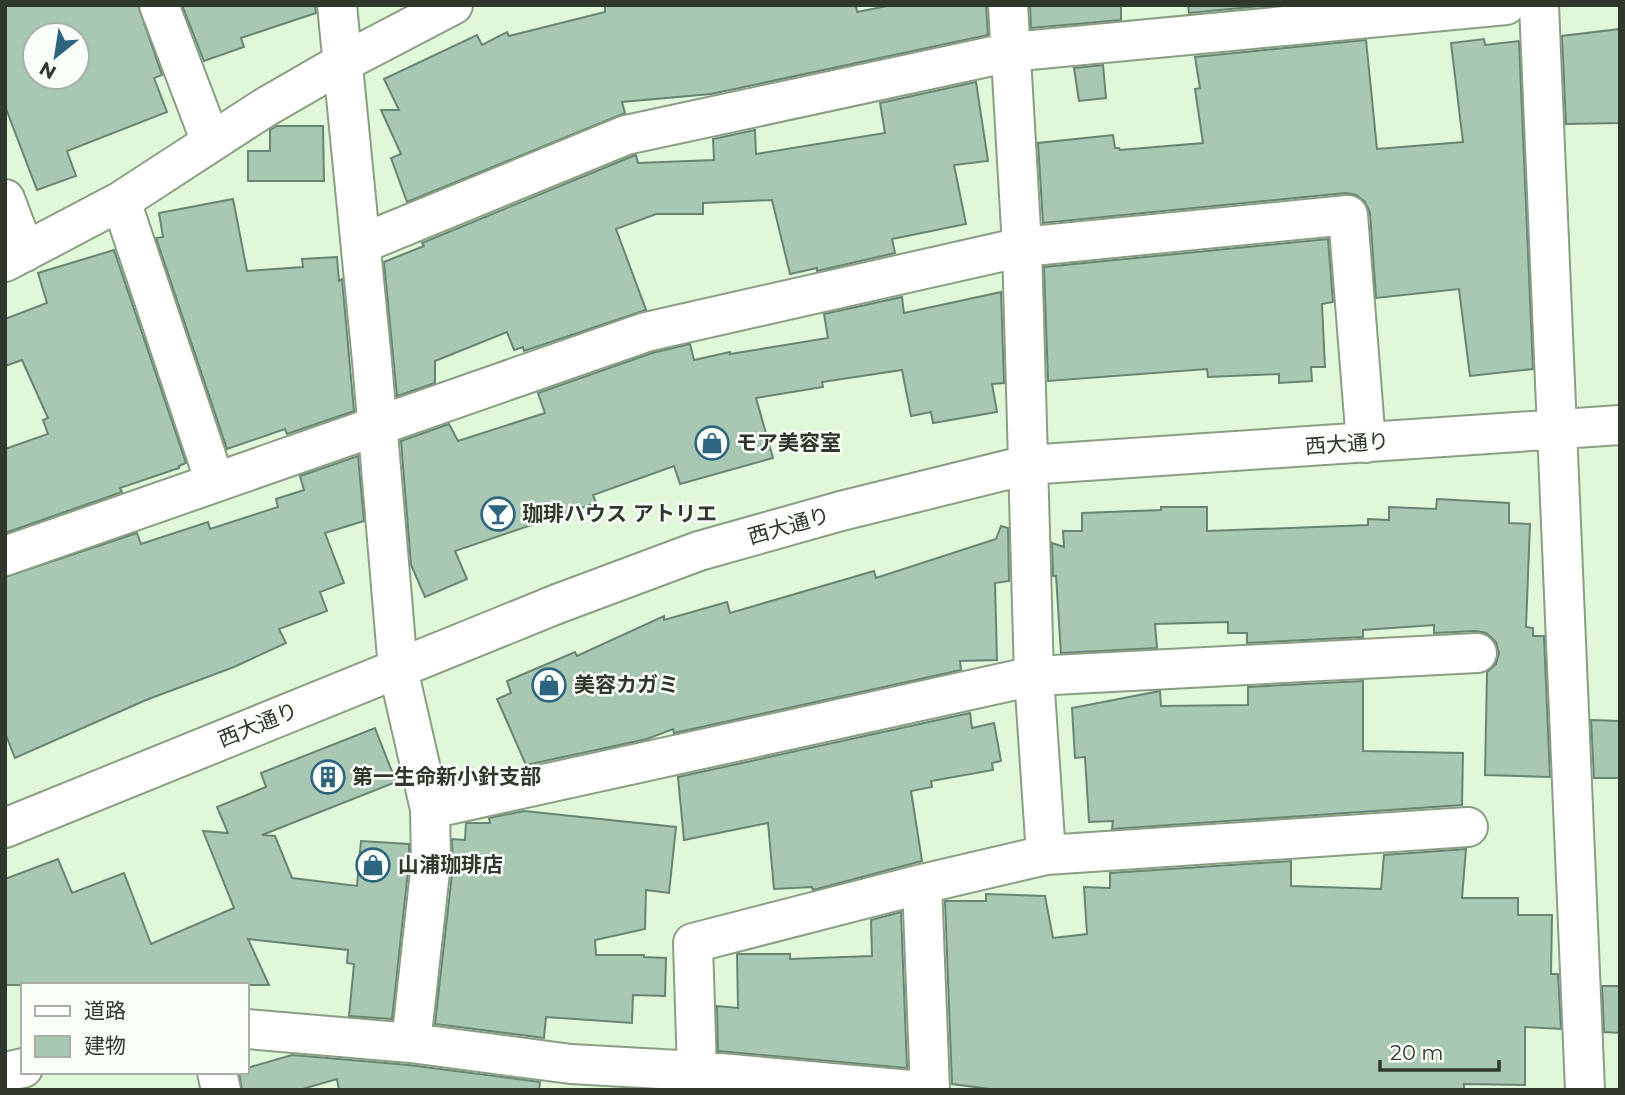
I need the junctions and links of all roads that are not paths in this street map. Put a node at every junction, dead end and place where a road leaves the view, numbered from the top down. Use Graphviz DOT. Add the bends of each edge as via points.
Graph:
graph roads {
  1 [pos="159,5"];
  2 [pos="337,5"];
  3 [pos="453,5"];
  4 [pos="1008,5"];
  5 [pos="1507,5"];
  6 [pos="1539,5"];
  7 [pos="1011,52"];
  8 [pos="342,63"];
  9 [pos="211,142"];
  10 [pos="5,199"];
  11 [pos="121,201"];
  12 [pos="361,244"];
  13 [pos="1023,247"];
  14 [pos="15,257"];
  15 [pos="1620,425"];
  16 [pos="378,427"];
  17 [pos="1558,430"];
  18 [pos="1366,443"];
  19 [pos="1027,465"];
  20 [pos="215,482"];
  21 [pos="5,556"];
  22 [pos="1477,653"];
  23 [pos="398,669"];
  24 [pos="1034,676"];
  25 [pos="430,809"];
  26 [pos="1468,827"];
  27 [pos="5,828"];
  28 [pos="1046,855"];
  29 [pos="922,884"];
  30 [pos="248,1029"];
  31 [pos="411,1042"];
  32 [pos="697,1071"];
  33 [pos="911,1090"];
  34 [pos="930,1090"];
  35 [pos="1585,1090"];
  1 -- 9 [label="street"];
  2 -- 8 [label="street"];
  3 -- 8 [label="street"];
  4 -- 7 [label="street"];
  5 -- 7 [label="street"];
  6 -- 17 [label="street"];
  7 -- 12 [label="street" via="626,135"];
  7 -- 13 [label="street"];
  8 -- 9 [label="street"];
  8 -- 12 [label="street"];
  9 -- 11 [label="street"];
  10 -- 14 [label="street"];
  11 -- 14 [label="street"];
  11 -- 20 [label="street"];
  12 -- 16 [label="street"];
  13 -- 16 [label="street" via="646,332"];
  13 -- 18 [label="street" via="1348,215"];
  13 -- 19 [label="street"];
  15 -- 17 [label="street, 西大通り"];
  16 -- 20 [label="street"];
  16 -- 23 [label="street"];
  17 -- 18 [label="street, 西大通り"];
  17 -- 35 [label="street"];
  18 -- 19 [label="street, 西大通り"];
  19 -- 23 [label="street, 西大通り" via="699,551"];
  19 -- 24 [label="street"];
  20 -- 21 [label="street"];
  22 -- 24 [label="street"];
  23 -- 25 [label="street"];
  23 -- 27 [label="street, 西大通り"];
  24 -- 25 [label="street"];
  24 -- 28 [label="street"];
  25 -- 31 [label="street" via="431,863"];
  26 -- 28 [label="street"];
  28 -- 29 [label="street"];
  29 -- 32 [label="street" via="693,943"];
  29 -- 34 [label="street"];
  30 -- 31 [label="street"];
  31 -- 32 [label="street" via="571,1064"];
  32 -- 33 [label="street"];
}
